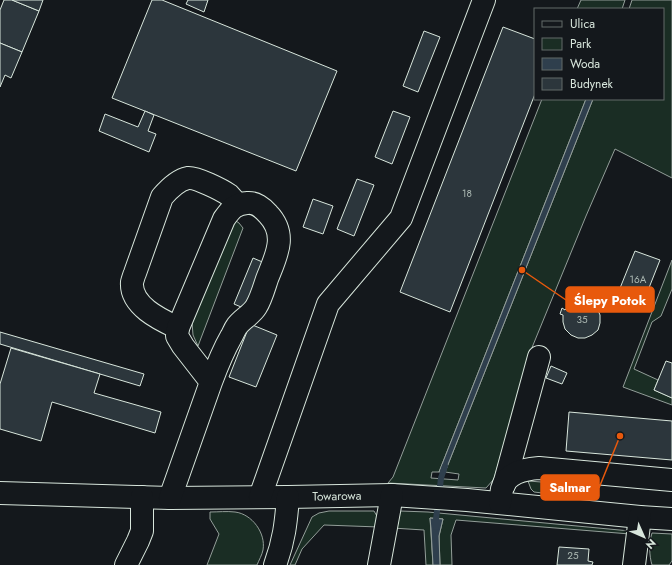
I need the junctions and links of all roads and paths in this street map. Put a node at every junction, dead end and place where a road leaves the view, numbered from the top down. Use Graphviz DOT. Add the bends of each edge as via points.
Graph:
graph roads {
  1 [pos="484,0"];
  2 [pos="237,205"];
  3 [pos="178,328"];
  4 [pos="539,357"];
  5 [pos="211,382"];
  6 [pos="672,480"];
  7 [pos="0,493"];
  8 [pos="502,494"];
  9 [pos="392,495"];
  10 [pos="142,497"];
  11 [pos="260,497"];
  12 [pos="288,497"];
  13 [pos="170,498"];
  14 [pos="640,517"];
  15 [pos="672,518"];
  16 [pos="126,565"];
  17 [pos="275,565"];
  18 [pos="379,565"];
  19 [pos="634,565"];
  1 -- 11 [label="street" via="401,218 328,304"];
  2 -- 3 [label="street" via="224,219"];
  2 -- 3 [label="street" via="227,194 196,179 188,178 169,189 162,197 132,283 138,301 145,309"];
  2 -- 5 [label="street" via="252,203 269,214 279,232 279,242 277,255 259,300 236,327"];
  3 -- 5 [label="street" via="177,336 182,346"];
  4 -- 8 [label="street"];
  5 -- 13 [label="street"];
  6 -- 8 [label="street" via="530,468 511,477"];
  7 -- 10 [label="street, Towarowa"];
  8 -- 9 [label="street, Towarowa" via="467,500"];
  8 -- 14 [label="street, Towarowa"];
  9 -- 12 [label="street, Towarowa"];
  9 -- 18 [label="street"];
  10 -- 13 [label="street, Towarowa"];
  10 -- 16 [label="street" via="142,530"];
  11 -- 12 [label="street, Towarowa"];
  11 -- 13 [label="street, Towarowa"];
  12 -- 17 [label="street" via="283,541"];
  14 -- 15 [label="street, Towarowa"];
  14 -- 19 [label="street"];
}
